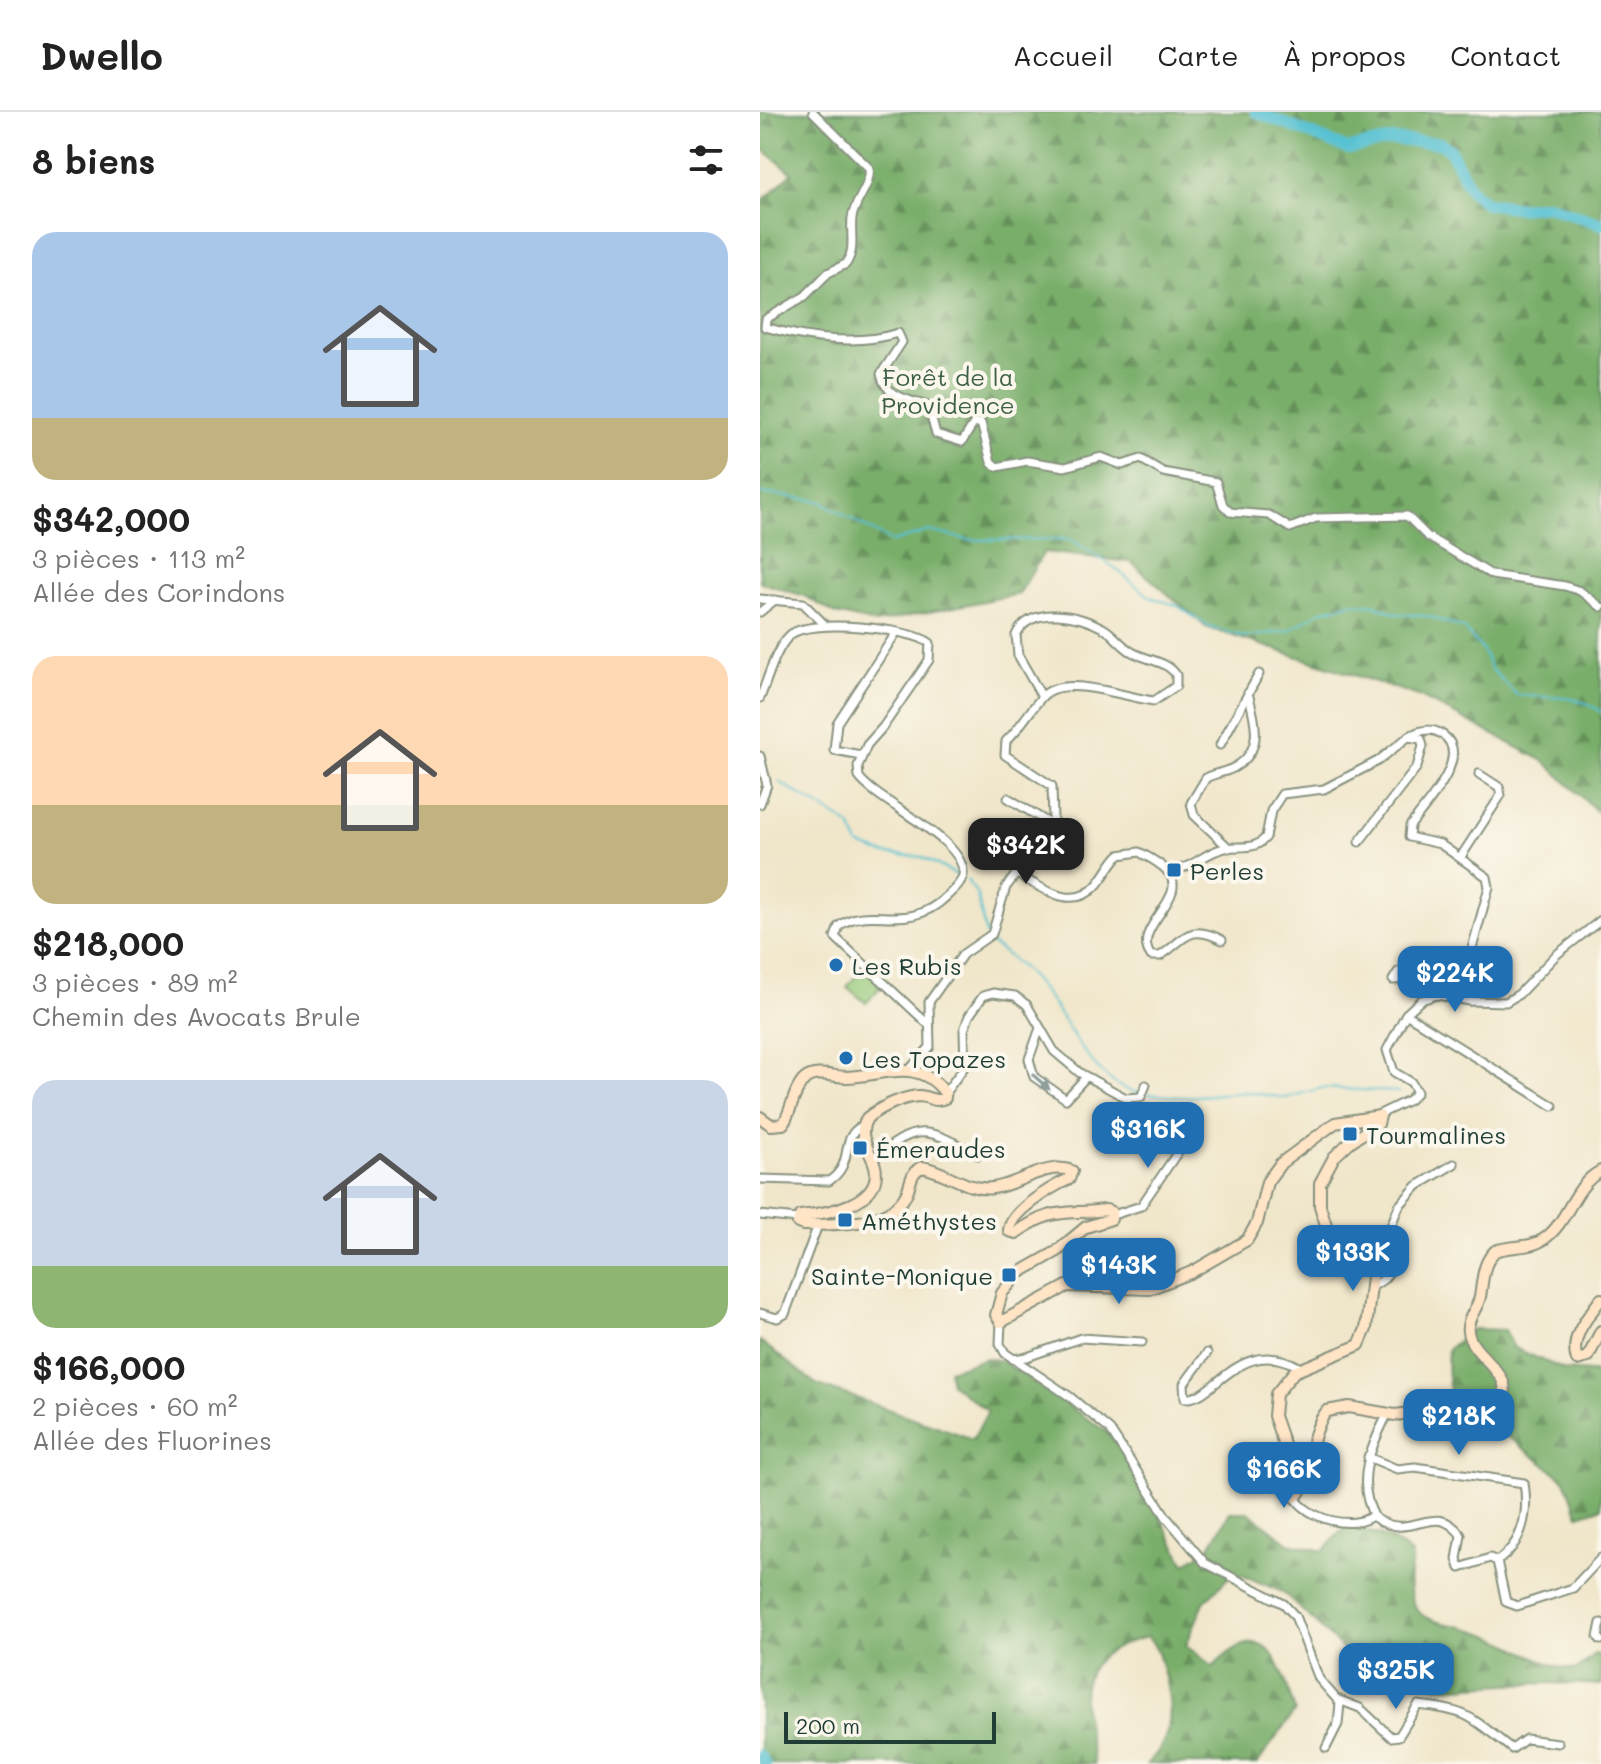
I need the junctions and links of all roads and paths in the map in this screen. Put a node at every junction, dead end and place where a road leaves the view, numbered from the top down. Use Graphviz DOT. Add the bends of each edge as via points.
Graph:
graph roads {
  1 [pos="813,112"];
  2 [pos="777,598"];
  3 [pos="760,599"];
  4 [pos="1601,607"];
  5 [pos="760,612"];
  6 [pos="824,624"];
  7 [pos="896,633"];
  8 [pos="1259,674"];
  9 [pos="1248,693"];
  10 [pos="1042,697"];
  11 [pos="760,698"];
  12 [pos="1408,737"];
  13 [pos="1220,745"];
  14 [pos="861,755"];
  15 [pos="760,756"];
  16 [pos="1479,774"];
  17 [pos="1008,798"];
  18 [pos="760,804"];
  19 [pos="1052,825"];
  20 [pos="1359,842"];
  21 [pos="1229,848"];
  22 [pos="1460,858"];
  23 [pos="1167,870"];
  24 [pos="1017,874"];
  25 [pos="1601,920"];
  26 [pos="1222,940"];
  27 [pos="1470,1001"];
  28 [pos="1406,1014"];
  29 [pos="929,1025"];
  30 [pos="1040,1028"];
  31 [pos="909,1070"];
  32 [pos="1086,1077"];
  33 [pos="1146,1085"];
  34 [pos="945,1093"];
  35 [pos="1553,1106"];
  36 [pos="1378,1115"];
  37 [pos="760,1117"];
  38 [pos="862,1126"];
  39 [pos="1188,1137"];
  40 [pos="978,1155"];
  41 [pos="872,1160"];
  42 [pos="1454,1164"];
  43 [pos="1601,1171"];
  44 [pos="760,1179"];
  45 [pos="760,1215"];
  46 [pos="1113,1215"];
  47 [pos="797,1219"];
  48 [pos="818,1225"];
  49 [pos="1372,1287"];
  50 [pos="1601,1299"];
  51 [pos="760,1313"];
  52 [pos="1001,1322"];
  53 [pos="1601,1331"];
  54 [pos="1142,1342"];
  55 [pos="1207,1353"];
  56 [pos="1013,1359"];
  57 [pos="1301,1368"];
  58 [pos="1387,1415"];
  59 [pos="1368,1457"];
  60 [pos="1295,1497"];
  61 [pos="1373,1515"];
  62 [pos="1601,1558"];
  63 [pos="1497,1561"];
  64 [pos="1601,1623"];
  65 [pos="1601,1640"];
  66 [pos="1339,1700"];
  67 [pos="1558,1743"];
  68 [pos="1326,1748"];
  1 -- 4 [label="street" via="869,168 870,177 852,217 852,249 846,264 766,319 765,327 833,341 883,339 898,333 902,342 881,374 882,381 899,397 928,406 936,434 962,442 974,423 981,423 997,467 1027,461 1065,467 1101,457 1122,465 1141,459 1163,472 1216,482 1230,512 1269,515 1290,528 1316,518 1407,516 1428,537 1492,575 1565,586"];
  2 -- 3 [label="street"];
  2 -- 5 [label="street"];
  2 -- 6 [label="street" via="803,603"];
  6 -- 7 [label="street"];
  6 -- 11 [label="street" via="787,638"];
  7 -- 14 [label="street" via="834,729 834,750"];
  7 -- 14 [label="street" via="926,639 931,653"];
  8 -- 9 [label="street"];
  9 -- 13 [label="street"];
  9 -- 21 [label="street" via="1257,727 1255,742 1235,768 1206,778 1191,803 1194,815"];
  10 -- 10 [label="street" via="1015,640 1022,626 1053,615 1101,627 1126,649 1170,667 1176,675 1176,686 1154,701 1074,687"];
  10 -- 19 [label="street" via="1006,741 1004,751 1052,786"];
  12 -- 20 [label="street" via="1423,742 1417,767"];
  12 -- 21 [label="street" via="1378,761 1324,789 1282,794 1262,842"];
  12 -- 22 [label="street" via="1434,731 1450,742 1453,751 1448,774 1410,826 1409,837 1440,844"];
  14 -- 29 [label="street" via="859,777 864,785 919,822 962,863 960,883 926,913 903,919 855,918 835,933 839,944"];
  15 -- 18 [label="street" via="767,785"];
  16 -- 22 [label="street" via="1499,787 1501,795"];
  17 -- 19 [label="street"];
  19 -- 24 [label="street"];
  21 -- 23 [label="street" via="1189,868"];
  22 -- 27 [label="street" via="1489,882 1474,948 1466,955 1398,972 1393,980 1445,982"];
  23 -- 24 [label="street" via="1139,852 1125,852 1090,891 1071,898"];
  23 -- 26 [label="street" via="1173,886 1147,932 1147,952 1160,956 1177,939 1191,934"];
  24 -- 29 [label="street" via="1002,895 992,934 963,954 929,1002"];
  25 -- 27 [label="street" via="1512,999 1500,1004"];
  27 -- 28 [label="street" via="1428,996"];
  28 -- 35 [label="street"];
  28 -- 36 [label="street" via="1387,1059 1417,1092"];
  29 -- 31 [label="street" via="930,1047"];
  30 -- 32 [label="street" via="1060,1058"];
  30 -- 32 [label="street, one-way" via="1029,1059 1034,1077 1066,1099"];
  30 -- 34 [label="street" via="1015,996 986,994 966,1025 965,1066"];
  31 -- 34 [label="main road"];
  31 -- 37 [label="main road" via="808,1077 783,1124 775,1126"];
  32 -- 33 [label="street" via="1134,1099 1146,1092"];
  34 -- 38 [label="main road" via="938,1101 921,1096 902,1100 874,1112"];
  36 -- 49 [label="main road" via="1378,1124 1329,1164 1320,1196 1327,1228 1370,1262"];
  36 -- 52 [label="main road" via="1335,1123 1281,1163 1267,1182 1247,1240 1192,1272 1149,1289 1067,1286"];
  38 -- 41 [label="main road"];
  38 -- 44 [label="street" via="849,1138 845,1167 829,1181"];
  39 -- 46 [label="street" via="1141,1206"];
  40 -- 41 [label="street" via="934,1132 922,1132 893,1141"];
  41 -- 47 [label="main road" via="875,1174 866,1193 845,1208"];
  42 -- 49 [label="street" via="1417,1186 1399,1206 1387,1235 1391,1269"];
  43 -- 58 [label="main road" via="1538,1242 1495,1251 1484,1267 1468,1331 1471,1343 1503,1381 1501,1401"];
  45 -- 47 [label="street"];
  46 -- 48 [label="main road" via="1106,1210 1045,1215 1013,1233 1010,1222 1072,1171 1045,1172 990,1189 922,1167 913,1173 897,1206 859,1221"];
  46 -- 52 [label="main road" via="1079,1231 1013,1279 998,1303"];
  47 -- 48 [label="main road" via="803,1225"];
  48 -- 51 [label="street" via="785,1314 777,1318"];
  49 -- 57 [label="main road" via="1359,1345"];
  50 -- 53 [label="main road" via="1581,1327 1577,1360 1588,1357"];
  52 -- 56 [label="street" via="1000,1344"];
  54 -- 56 [label="street" via="1081,1338"];
  55 -- 57 [label="street" via="1184,1384 1185,1398 1199,1396 1246,1362 1279,1361"];
  56 -- 66 [label="street" via="1110,1430 1167,1518 1205,1563 1284,1604 1295,1616 1319,1679"];
  57 -- 60 [label="main road" via="1285,1380 1274,1405 1287,1453 1288,1489"];
  58 -- 59 [label="street"];
  58 -- 60 [label="main road" via="1349,1407 1327,1411 1314,1431 1303,1489"];
  59 -- 61 [label="street" via="1366,1493"];
  59 -- 63 [label="street" via="1397,1469 1415,1467 1526,1486 1520,1538"];
  60 -- 61 [label="street" via="1301,1508 1322,1517 1356,1522"];
  61 -- 63 [label="street" via="1406,1528 1434,1518 1454,1527 1462,1540 1460,1568 1490,1558"];
  62 -- 63 [label="street" via="1573,1588 1517,1606 1506,1602"];
  64 -- 65 [label="street"];
  66 -- 67 [label="street" via="1360,1708 1391,1737 1399,1736 1418,1705 1472,1716 1512,1749 1526,1739"];
  66 -- 68 [label="street" via="1338,1724"];
}
